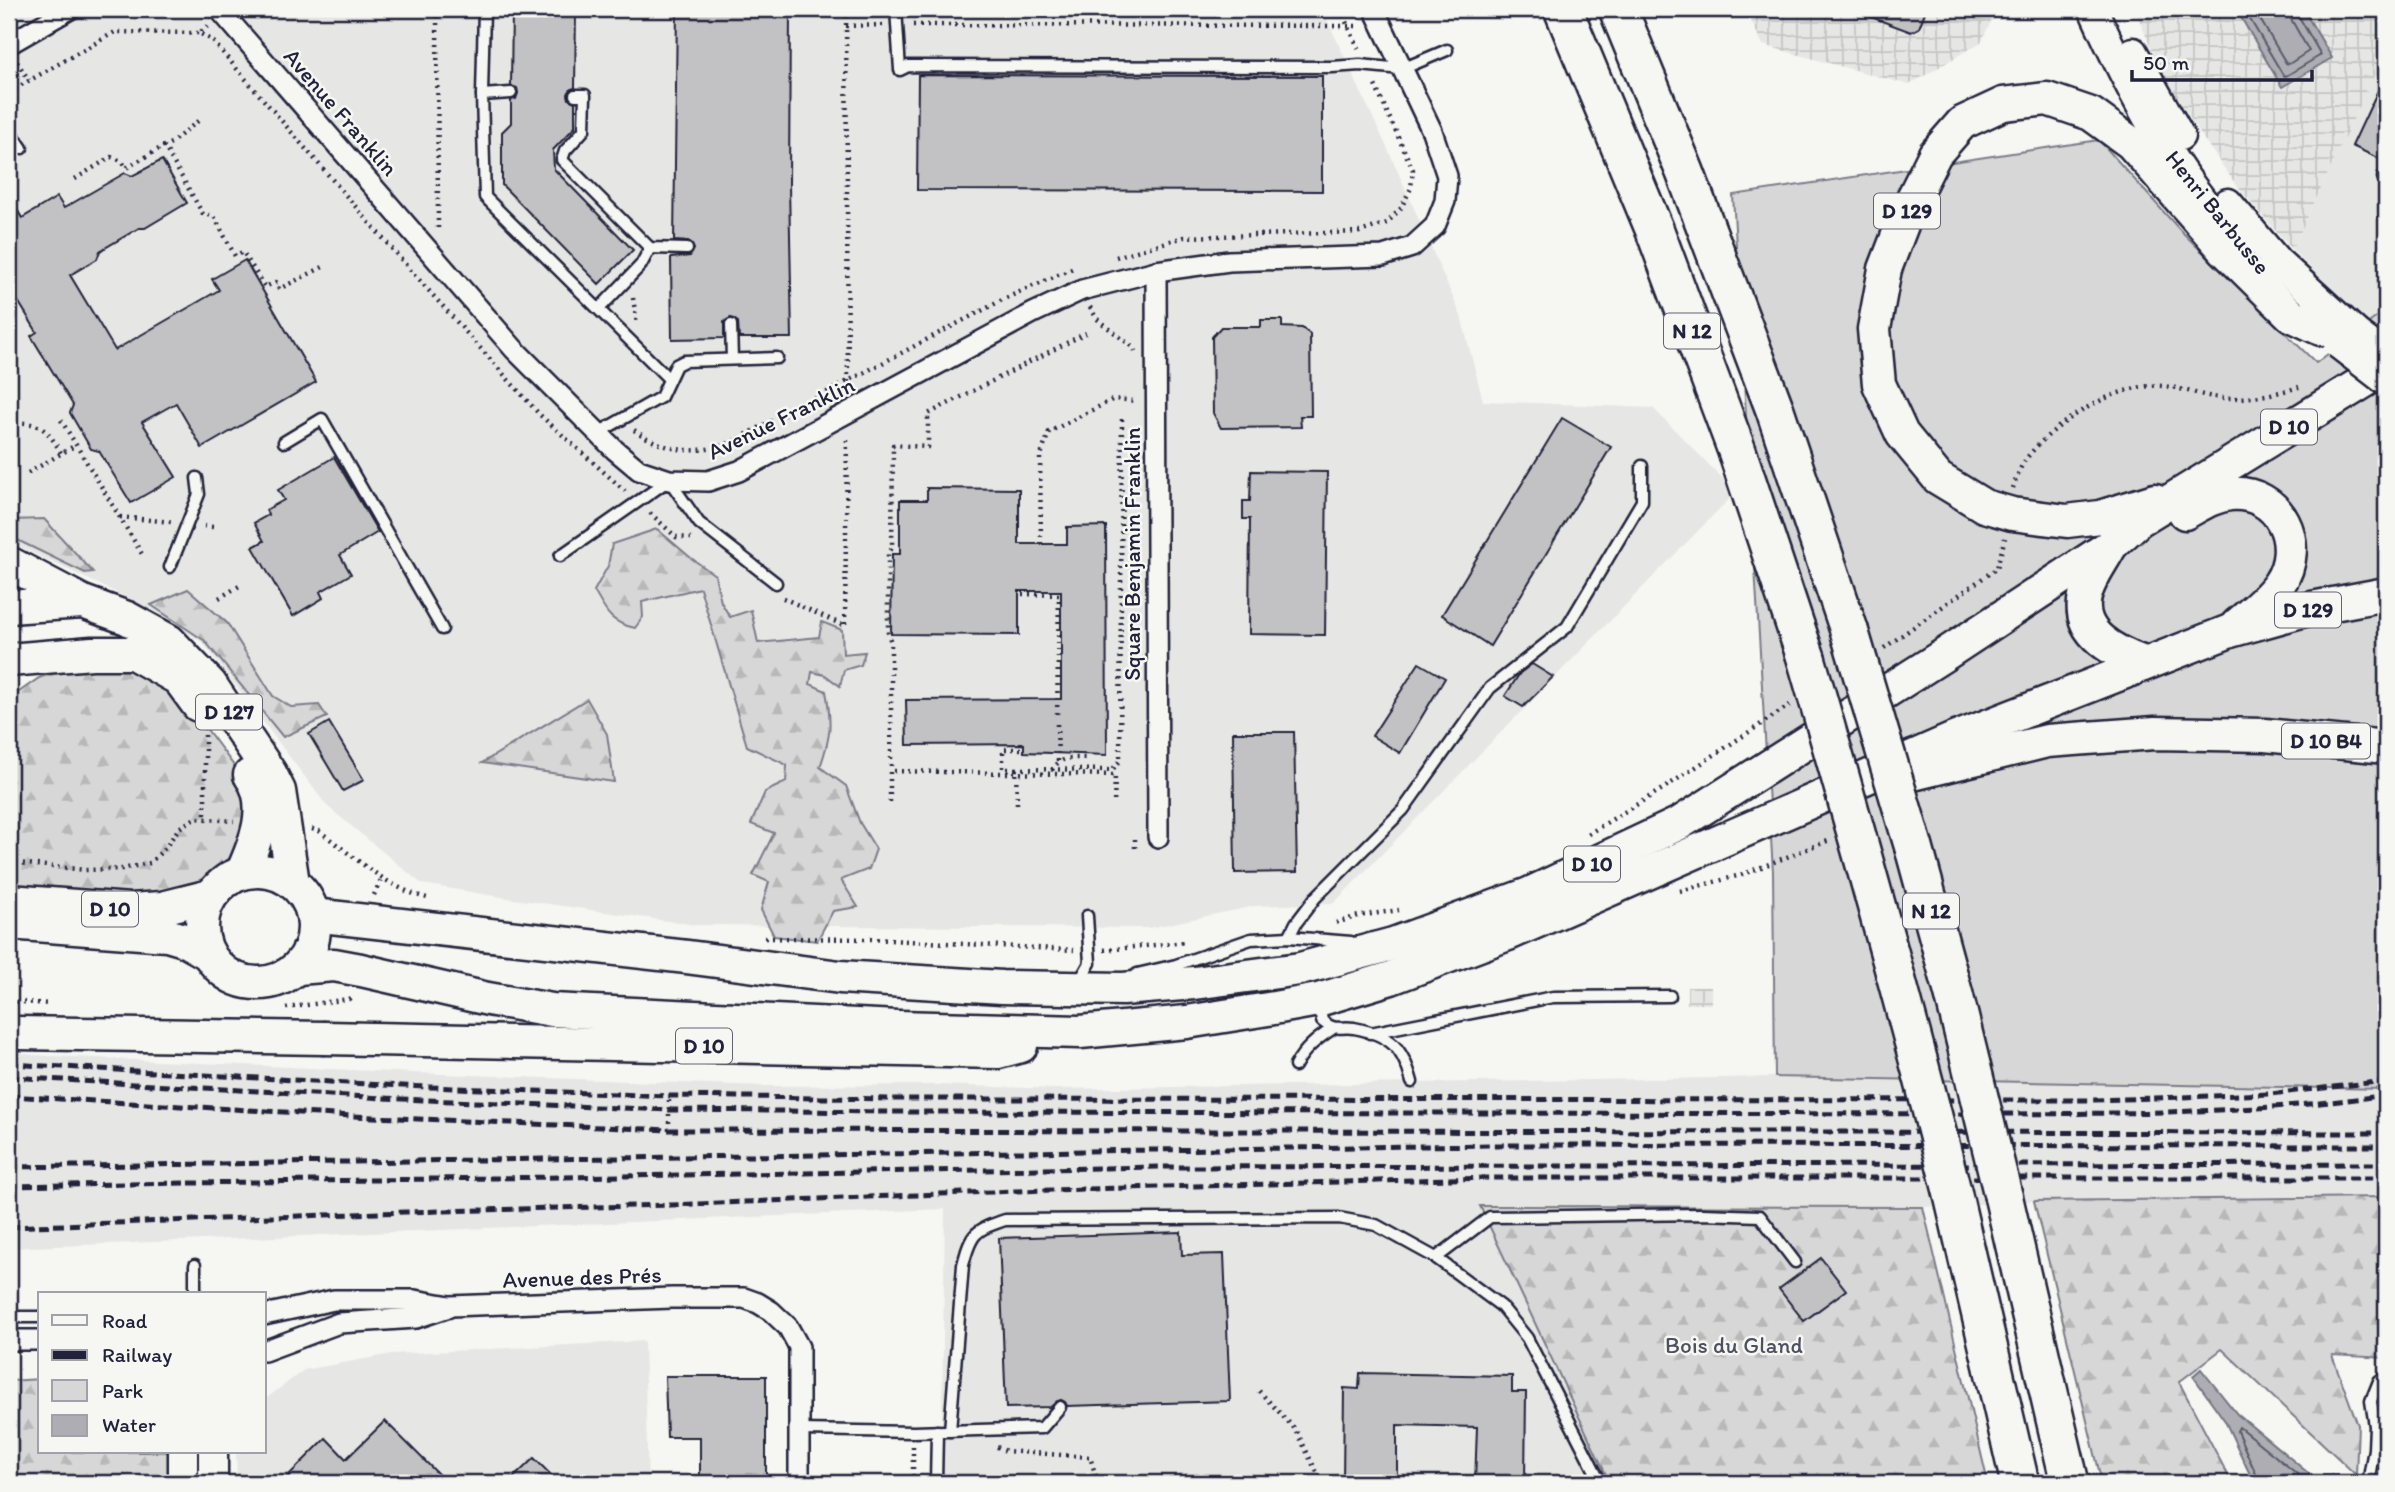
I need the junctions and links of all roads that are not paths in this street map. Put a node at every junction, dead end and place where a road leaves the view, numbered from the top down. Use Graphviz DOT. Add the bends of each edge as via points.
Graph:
graph roads {
  1 [pos="70,9"];
  2 [pos="219,9"];
  3 [pos="484,9"];
  4 [pos="896,9"];
  5 [pos="1374,9"];
  6 [pos="1563,9"];
  7 [pos="1618,9"];
  8 [pos="2093,9"];
  9 [pos="2113,9"];
  10 [pos="9,44"];
  11 [pos="1447,50"];
  12 [pos="1402,69"];
  13 [pos="511,93"];
  14 [pos="482,95"];
  15 [pos="575,95"];
  16 [pos="9,129"];
  17 [pos="22,148"];
  18 [pos="650,248"];
  19 [pos="687,249"];
  20 [pos="1156,271"];
  21 [pos="599,309"];
  22 [pos="731,325"];
  23 [pos="2338,335"];
  24 [pos="2386,356"];
  25 [pos="777,358"];
  26 [pos="732,359"];
  27 [pos="2386,368"];
  28 [pos="669,379"];
  29 [pos="2386,380"];
  30 [pos="597,433"];
  31 [pos="284,442"];
  32 [pos="1642,466"];
  33 [pos="197,478"];
  34 [pos="669,480"];
  35 [pos="2193,488"];
  36 [pos="2111,545"];
  37 [pos="560,556"];
  38 [pos="9,564"];
  39 [pos="170,567"];
  40 [pos="776,583"];
  41 [pos="2386,594"];
  42 [pos="83,602"];
  43 [pos="9,607"];
  44 [pos="442,629"];
  45 [pos="2230,631"];
  46 [pos="46,658"];
  47 [pos="9,660"];
  48 [pos="2144,663"];
  49 [pos="9,686"];
  50 [pos="2265,735"];
  51 [pos="2386,747"];
  52 [pos="1804,803"];
  53 [pos="1158,837"];
  54 [pos="242,873"];
  55 [pos="293,883"];
  56 [pos="210,896"];
  57 [pos="9,901"];
  58 [pos="313,915"];
  59 [pos="1087,916"];
  60 [pos="9,923"];
  61 [pos="1289,937"];
  62 [pos="1393,944"];
  63 [pos="207,953"];
  64 [pos="298,968"];
  65 [pos="1076,988"];
  66 [pos="1670,996"];
  67 [pos="1318,1000"];
  68 [pos="1332,1029"];
  69 [pos="1080,1032"];
  70 [pos="1370,1033"];
  71 [pos="9,1034"];
  72 [pos="1295,1066"];
  73 [pos="1412,1082"];
  74 [pos="1436,1258"];
  75 [pos="1795,1262"];
  76 [pos="195,1265"];
  77 [pos="195,1292"];
  78 [pos="450,1306"];
  79 [pos="266,1315"];
  80 [pos="9,1317"];
  81 [pos="38,1317"];
  82 [pos="9,1340"];
  83 [pos="38,1340"];
  84 [pos="266,1350"];
  85 [pos="2386,1376"];
  86 [pos="1060,1407"];
  87 [pos="800,1430"];
  88 [pos="937,1431"];
  89 [pos="950,1431"];
  90 [pos="183,1454"];
  91 [pos="213,1454"];
  92 [pos="183,1483"];
  93 [pos="213,1483"];
  94 [pos="799,1483"];
  95 [pos="936,1483"];
  96 [pos="1601,1483"];
  97 [pos="2020,1483"];
  98 [pos="2070,1483"];
  99 [pos="2368,1483"];
  1 -- 10 [label="street"];
  2 -- 30 [label="street, Avenue Franklin" via="514,349"];
  3 -- 14 [label="lane"];
  4 -- 12 [label="lane" via="900,70 908,66 1360,65"];
  5 -- 12 [label="street"];
  6 -- 97 [label="highway, N 12, bridge" via="1660,244 1737,452 1805,658 1884,928"];
  7 -- 98 [label="highway, N 12, bridge" via="1775,410 1849,631 1954,995"];
  8 -- 23 [label="main road, Henri Barbusse / D 129" via="2139,106 2188,182 2228,232"];
  9 -- 23 [label="main road, Henri Barbusse / D 129" via="2165,112 2196,160"];
  11 -- 12 [label="lane"];
  12 -- 20 [label="street, Avenue Franklin" via="1432,131 1447,176 1445,201 1435,226 1412,247 1383,256 1228,261"];
  13 -- 14 [label="lane"];
  14 -- 21 [label="lane" via="485,197"];
  15 -- 18 [label="lane" via="584,95 584,131 562,160"];
  16 -- 17 [label="lane"];
  18 -- 19 [label="lane"];
  18 -- 21 [label="lane" via="641,265"];
  20 -- 34 [label="street, Avenue Franklin" via="1082,290 1033,313 739,471 708,481"];
  20 -- 53 [label="street, Square Benjamin Franklin"];
  21 -- 28 [label="lane"];
  22 -- 26 [label="lane"];
  23 -- 24 [label="main road, D 129, bridge"];
  23 -- 29 [label="main road, D 129, bridge"];
  23 -- 35 [label="main road, D 129" via="2291,315 2224,249 2131,143 2091,114 2047,99 2003,104 1962,122 1935,154 1885,269 1874,329 1879,384 1902,434 1938,478 1984,506 2012,514 2067,521 2100,517"];
  25 -- 26 [label="lane"];
  26 -- 28 [label="lane" via="684,361 676,365"];
  27 -- 35 [label="main road, D 10"];
  28 -- 30 [label="lane" via="660,397"];
  30 -- 34 [label="street, Avenue Franklin" via="639,470"];
  31 -- 44 [label="lane" via="322,419"];
  32 -- 61 [label="lane" via="1642,501 1567,627 1490,688 1403,810 1315,898"];
  33 -- 39 [label="lane" via="199,494"];
  34 -- 37 [label="lane"];
  34 -- 40 [label="lane" via="699,523"];
  35 -- 36 [label="main road, D 10" via="2140,520"];
  36 -- 45 [label="main road, D 129" via="2150,533 2214,497 2249,495 2266,502 2285,523 2291,553 2281,583"];
  36 -- 48 [label="main road" via="2088,589 2085,611 2099,640"];
  36 -- 62 [label="main road, D 10" via="1680,823 1528,894"];
  38 -- 42 [label="main road, D 127"];
  41 -- 45 [label="main road, D 129"];
  42 -- 43 [label="main road, D 127"];
  42 -- 55 [label="main road, D 127" via="127,618 169,641 210,684 279,791"];
  45 -- 48 [label="main road, D 129"];
  46 -- 47 [label="main road"];
  46 -- 49 [label="main road"];
  46 -- 54 [label="main road" via="133,653 179,679 256,783 260,807 257,841"];
  48 -- 52 [label="main road, D 129"];
  50 -- 51 [label="main road, D 10 B4"];
  50 -- 52 [label="main road, D 10" via="2155,733 2048,741"];
  52 -- 67 [label="main road, D 10" via="1508,934"];
  54 -- 55 [label="main road" via="277,874"];
  54 -- 56 [label="main road"];
  55 -- 58 [label="main road"];
  56 -- 57 [label="main road, D 10" via="162,908 130,910"];
  56 -- 63 [label="main road" via="201,924"];
  58 -- 64 [label="main road" via="312,943"];
  58 -- 65 [label="main road, D 10" via="840,977"];
  59 -- 65 [label="lane" via="1090,963"];
  60 -- 63 [label="main road, D 10" via="167,934"];
  61 -- 62 [label="lane"];
  61 -- 65 [label="lane" via="1251,939 1176,965"];
  62 -- 65 [label="main road, D 10" via="1300,969 1182,984"];
  63 -- 64 [label="main road" via="217,967 249,984 267,984"];
  64 -- 69 [label="main road, D 10" via="334,965 552,1010"];
  66 -- 70 [label="lane" via="1553,997"];
  67 -- 68 [label="lane" via="1322,1021"];
  67 -- 69 [label="main road, D 10" via="1188,1022"];
  68 -- 70 [label="lane"];
  68 -- 72 [label="lane" via="1315,1040"];
  69 -- 71 [label="main road, D 10, bridge" via="998,1052"];
  70 -- 73 [label="lane" via="1399,1049"];
  74 -- 75 [label="lane" via="1490,1217 1702,1214 1760,1216"];
  74 -- 89 [label="lane" via="1376,1225 1339,1219 1006,1220 980,1228 968,1245 963,1265"];
  74 -- 96 [label="lane" via="1502,1306 1527,1338"];
  76 -- 77 [label="lane"];
  78 -- 79 [label="street, Avenue des Prés" via="415,1300 334,1300"];
  78 -- 84 [label="street, Avenue des Prés" via="416,1318 339,1324"];
  78 -- 87 [label="street, Avenue des Prés" via="744,1298 758,1303 788,1327 799,1347"];
  80 -- 81 [label="lane"];
  82 -- 83 [label="street"];
  85 -- 99 [label="lane" via="2371,1401 2375,1426"];
  86 -- 89 [label="lane" via="1042,1429"];
  87 -- 88 [label="lane"];
  87 -- 94 [label="street, Avenue des Prés"];
  88 -- 89 [label="lane"];
  88 -- 95 [label="lane"];
  90 -- 92 [label="main road"];
  91 -- 93 [label="main road"];
}
